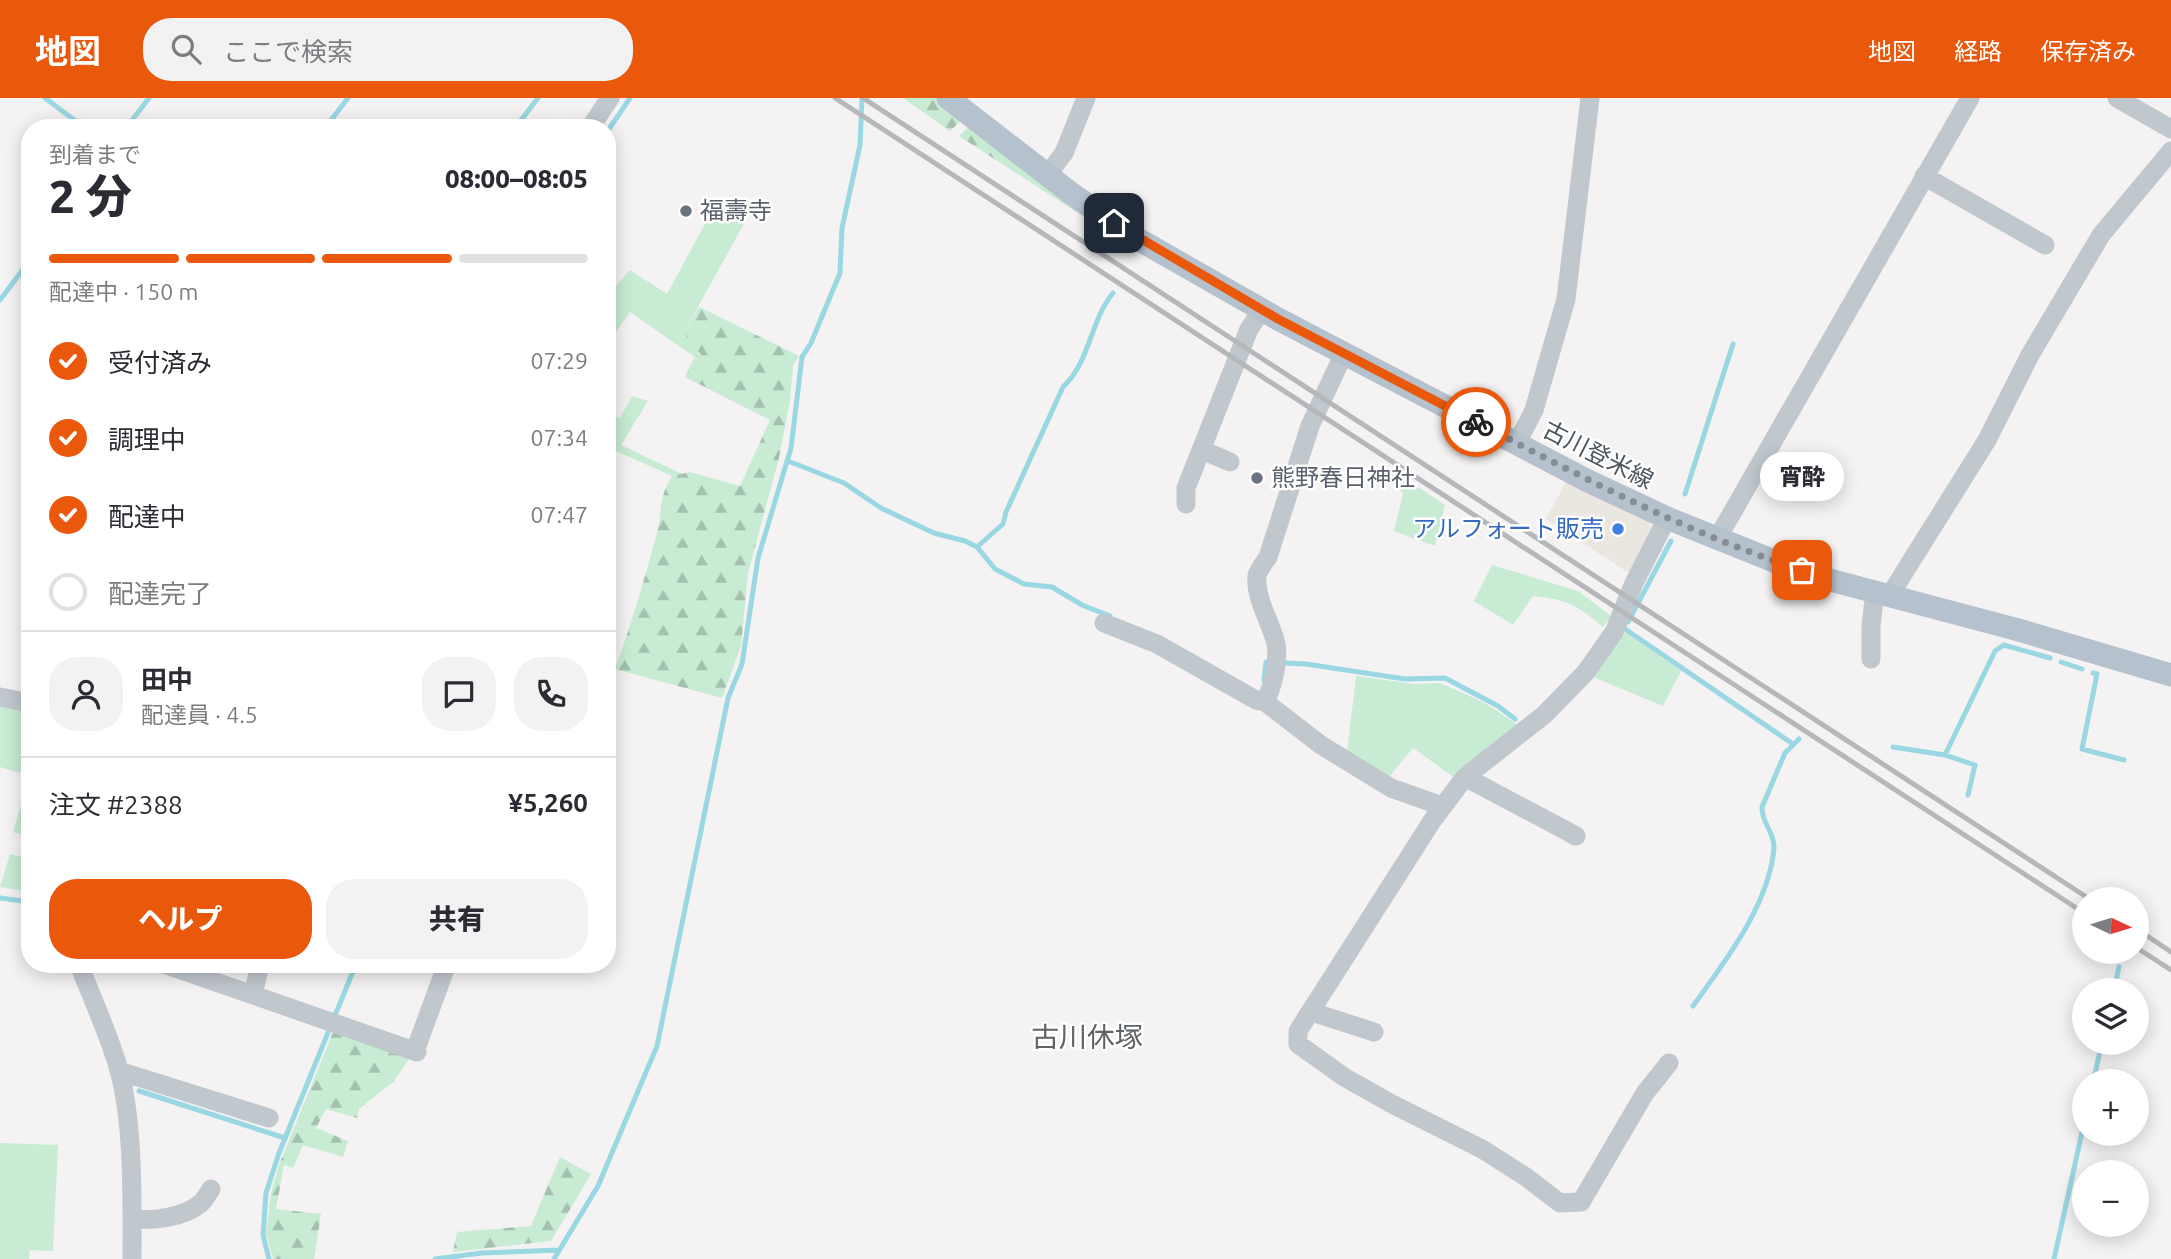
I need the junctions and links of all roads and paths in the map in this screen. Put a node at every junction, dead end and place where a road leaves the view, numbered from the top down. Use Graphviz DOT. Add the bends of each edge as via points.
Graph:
graph roads {
  1 [pos="610,98"];
  2 [pos="948,98"];
  3 [pos="1086,98"];
  4 [pos="1590,98"];
  5 [pos="1970,98"];
  6 [pos="2117,98"];
  7 [pos="596,119"];
  8 [pos="2171,129"];
  9 [pos="2171,151"];
  10 [pos="1047,175"];
  11 [pos="1924,176"];
  12 [pos="2045,245"];
  13 [pos="1262,310"];
  14 [pos="1344,353"];
  15 [pos="1517,443"];
  16 [pos="1202,450"];
  17 [pos="1230,462"];
  18 [pos="1186,504"];
  19 [pos="1667,518"];
  20 [pos="1717,539"];
  21 [pos="1883,593"];
  22 [pos="1104,622"];
  23 [pos="1871,659"];
  24 [pos="2170,673"];
  25 [pos="0,697"];
  26 [pos="21,701"];
  27 [pos="1265,702"];
  28 [pos="1465,777"];
  29 [pos="1441,806"];
  30 [pos="1576,836"];
  31 [pos="82,973"];
  32 [pos="190,973"];
  33 [pos="258,973"];
  34 [pos="444,973"];
  35 [pos="253,995"];
  36 [pos="1315,1011"];
  37 [pos="1374,1032"];
  38 [pos="1669,1063"];
  39 [pos="119,1071"];
  40 [pos="269,1118"];
  41 [pos="211,1189"];
  42 [pos="132,1218"];
  43 [pos="132,1259"];
  1 -- 7 [label="street"];
  2 -- 10 [label="main road, 古川登米線"];
  3 -- 10 [label="street" via="1065,153"];
  4 -- 15 [label="street" via="1566,299 1534,410"];
  5 -- 11 [label="street"];
  6 -- 8 [label="street"];
  9 -- 21 [label="street" via="2101,235 2030,355 1987,440"];
  10 -- 13 [label="main road, 古川登米線" via="1136,237"];
  11 -- 12 [label="street"];
  11 -- 20 [label="street"];
  13 -- 14 [label="main road, 古川登米線"];
  13 -- 16 [label="street" via="1249,329"];
  14 -- 15 [label="main road, 古川登米線"];
  14 -- 27 [label="street" via="1310,426 1268,557 1257,573 1275,662 1272,689"];
  15 -- 19 [label="main road, 古川登米線"];
  16 -- 17 [label="street"];
  16 -- 18 [label="street" via="1186,488"];
  19 -- 20 [label="main road, 古川登米線"];
  19 -- 28 [label="street" via="1614,632 1586,672 1544,715"];
  20 -- 21 [label="main road, 古川登米線" via="1779,563"];
  21 -- 23 [label="street" via="1871,626"];
  21 -- 24 [label="main road, 古川登米線"];
  22 -- 27 [label="street" via="1157,644"];
  25 -- 26 [label="street"];
  27 -- 29 [label="street" via="1321,745 1391,788"];
  28 -- 29 [label="street"];
  28 -- 30 [label="street"];
  29 -- 36 [label="street"];
  31 -- 39 [label="street"];
  32 -- 35 [label="street"];
  33 -- 35 [label="street"];
  34 -- 35 [label="street" via="416,1051"];
  36 -- 37 [label="street"];
  36 -- 38 [label="street" via="1298,1031 1298,1044 1344,1077 1482,1149 1560,1203 1581,1202"];
  39 -- 40 [label="street"];
  39 -- 42 [label="street" via="128,1133"];
  41 -- 42 [label="street" via="201,1203 179,1214"];
  42 -- 43 [label="street"];
}
